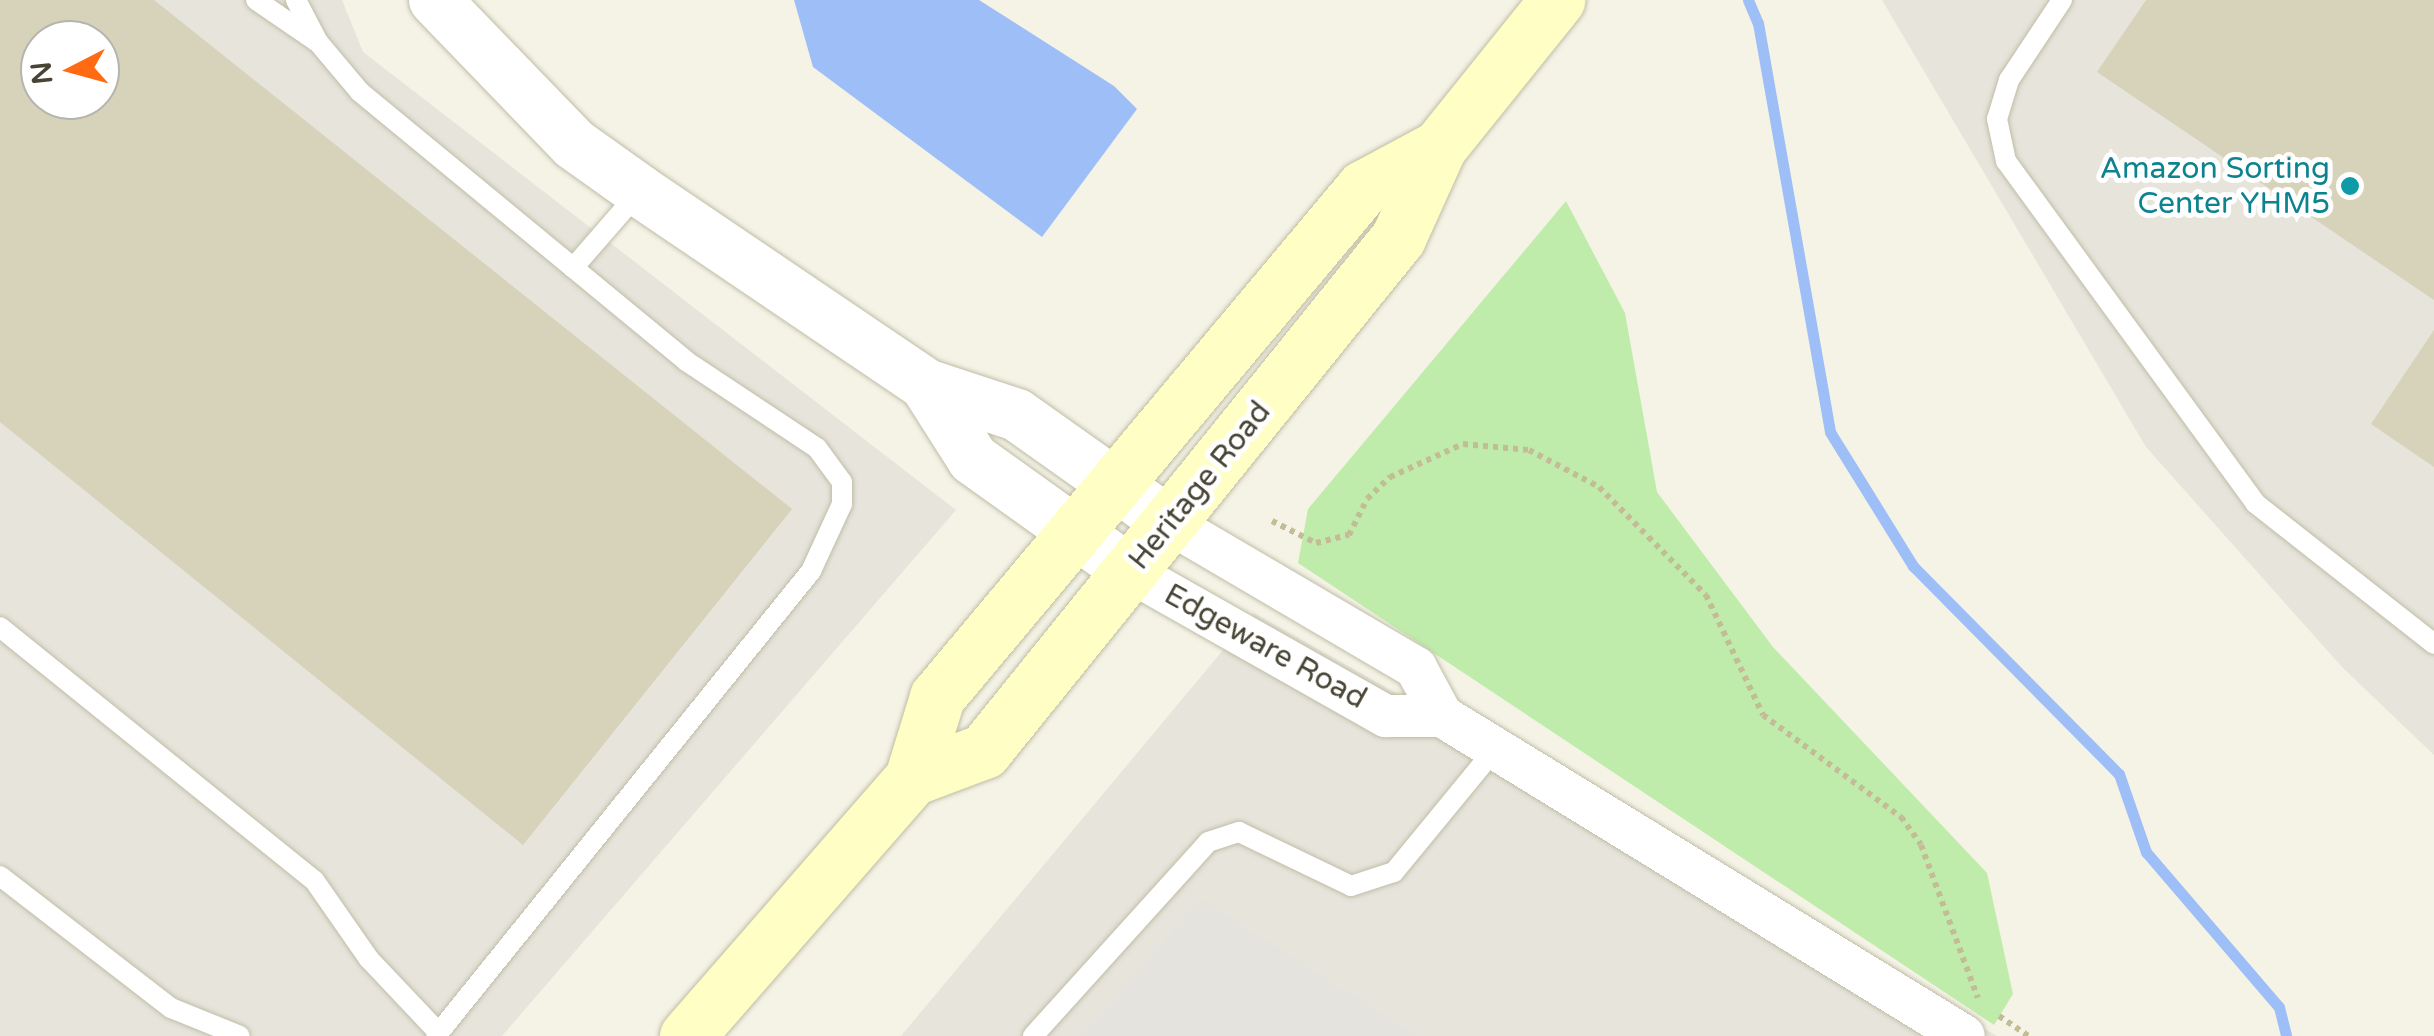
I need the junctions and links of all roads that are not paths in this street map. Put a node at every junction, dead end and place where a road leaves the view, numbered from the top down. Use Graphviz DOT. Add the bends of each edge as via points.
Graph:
graph roads {
  1 [pos="256,0"];
  2 [pos="296,0"];
  3 [pos="436,0"];
  4 [pos="1557,0"];
  5 [pos="2062,0"];
  6 [pos="318,42"];
  7 [pos="1439,147"];
  8 [pos="640,191"];
  9 [pos="573,268"];
  10 [pos="926,385"];
  11 [pos="1115,484"];
  12 [pos="1172,524"];
  13 [pos="1075,532"];
  14 [pos="1130,572"];
  15 [pos="0,627"];
  16 [pos="2434,644"];
  17 [pos="1442,716"];
  18 [pos="1495,750"];
  19 [pos="912,778"];
  20 [pos="0,876"];
  21 [pos="438,1034"];
  22 [pos="240,1036"];
  23 [pos="687,1036"];
  24 [pos="1033,1036"];
  25 [pos="1964,1036"];
  1 -- 6 [label="lane"];
  2 -- 6 [label="lane"];
  3 -- 8 [label="street, Edgeware Road" via="574,144"];
  4 -- 7 [label="main road, Heritage Road"];
  5 -- 16 [label="lane" via="2009,80 1997,119 2006,160 2255,503"];
  6 -- 9 [label="lane" via="360,92"];
  7 -- 11 [label="main road, Heritage Road" via="1363,188"];
  7 -- 12 [label="main road, Heritage Road" via="1398,238"];
  8 -- 9 [label="lane"];
  8 -- 10 [label="street, Edgeware Road"];
  9 -- 21 [label="lane" via="686,361 817,448 842,482 842,504 812,572"];
  10 -- 11 [label="street, Edgeware Road" via="1017,415"];
  10 -- 13 [label="street, Edgeware Road" via="973,459"];
  11 -- 12 [label="street, Edgeware Road"];
  11 -- 13 [label="main road, Heritage Road"];
  12 -- 14 [label="main road, Heritage Road"];
  12 -- 17 [label="street, Edgeware Road" via="1416,668"];
  13 -- 14 [label="street, Edgeware Road"];
  13 -- 19 [label="main road, Heritage Road" via="938,697"];
  14 -- 17 [label="street, Edgeware Road" via="1386,716"];
  14 -- 19 [label="main road, Heritage Road" via="984,751"];
  15 -- 21 [label="lane" via="314,880 368,959"];
  17 -- 18 [label="street, Edgeware Road"];
  18 -- 24 [label="lane" via="1394,872 1350,886 1239,832 1208,842"];
  18 -- 25 [label="street, Edgeware Road"];
  19 -- 23 [label="main road, Heritage Road"];
  20 -- 22 [label="lane" via="171,1008"];
}
